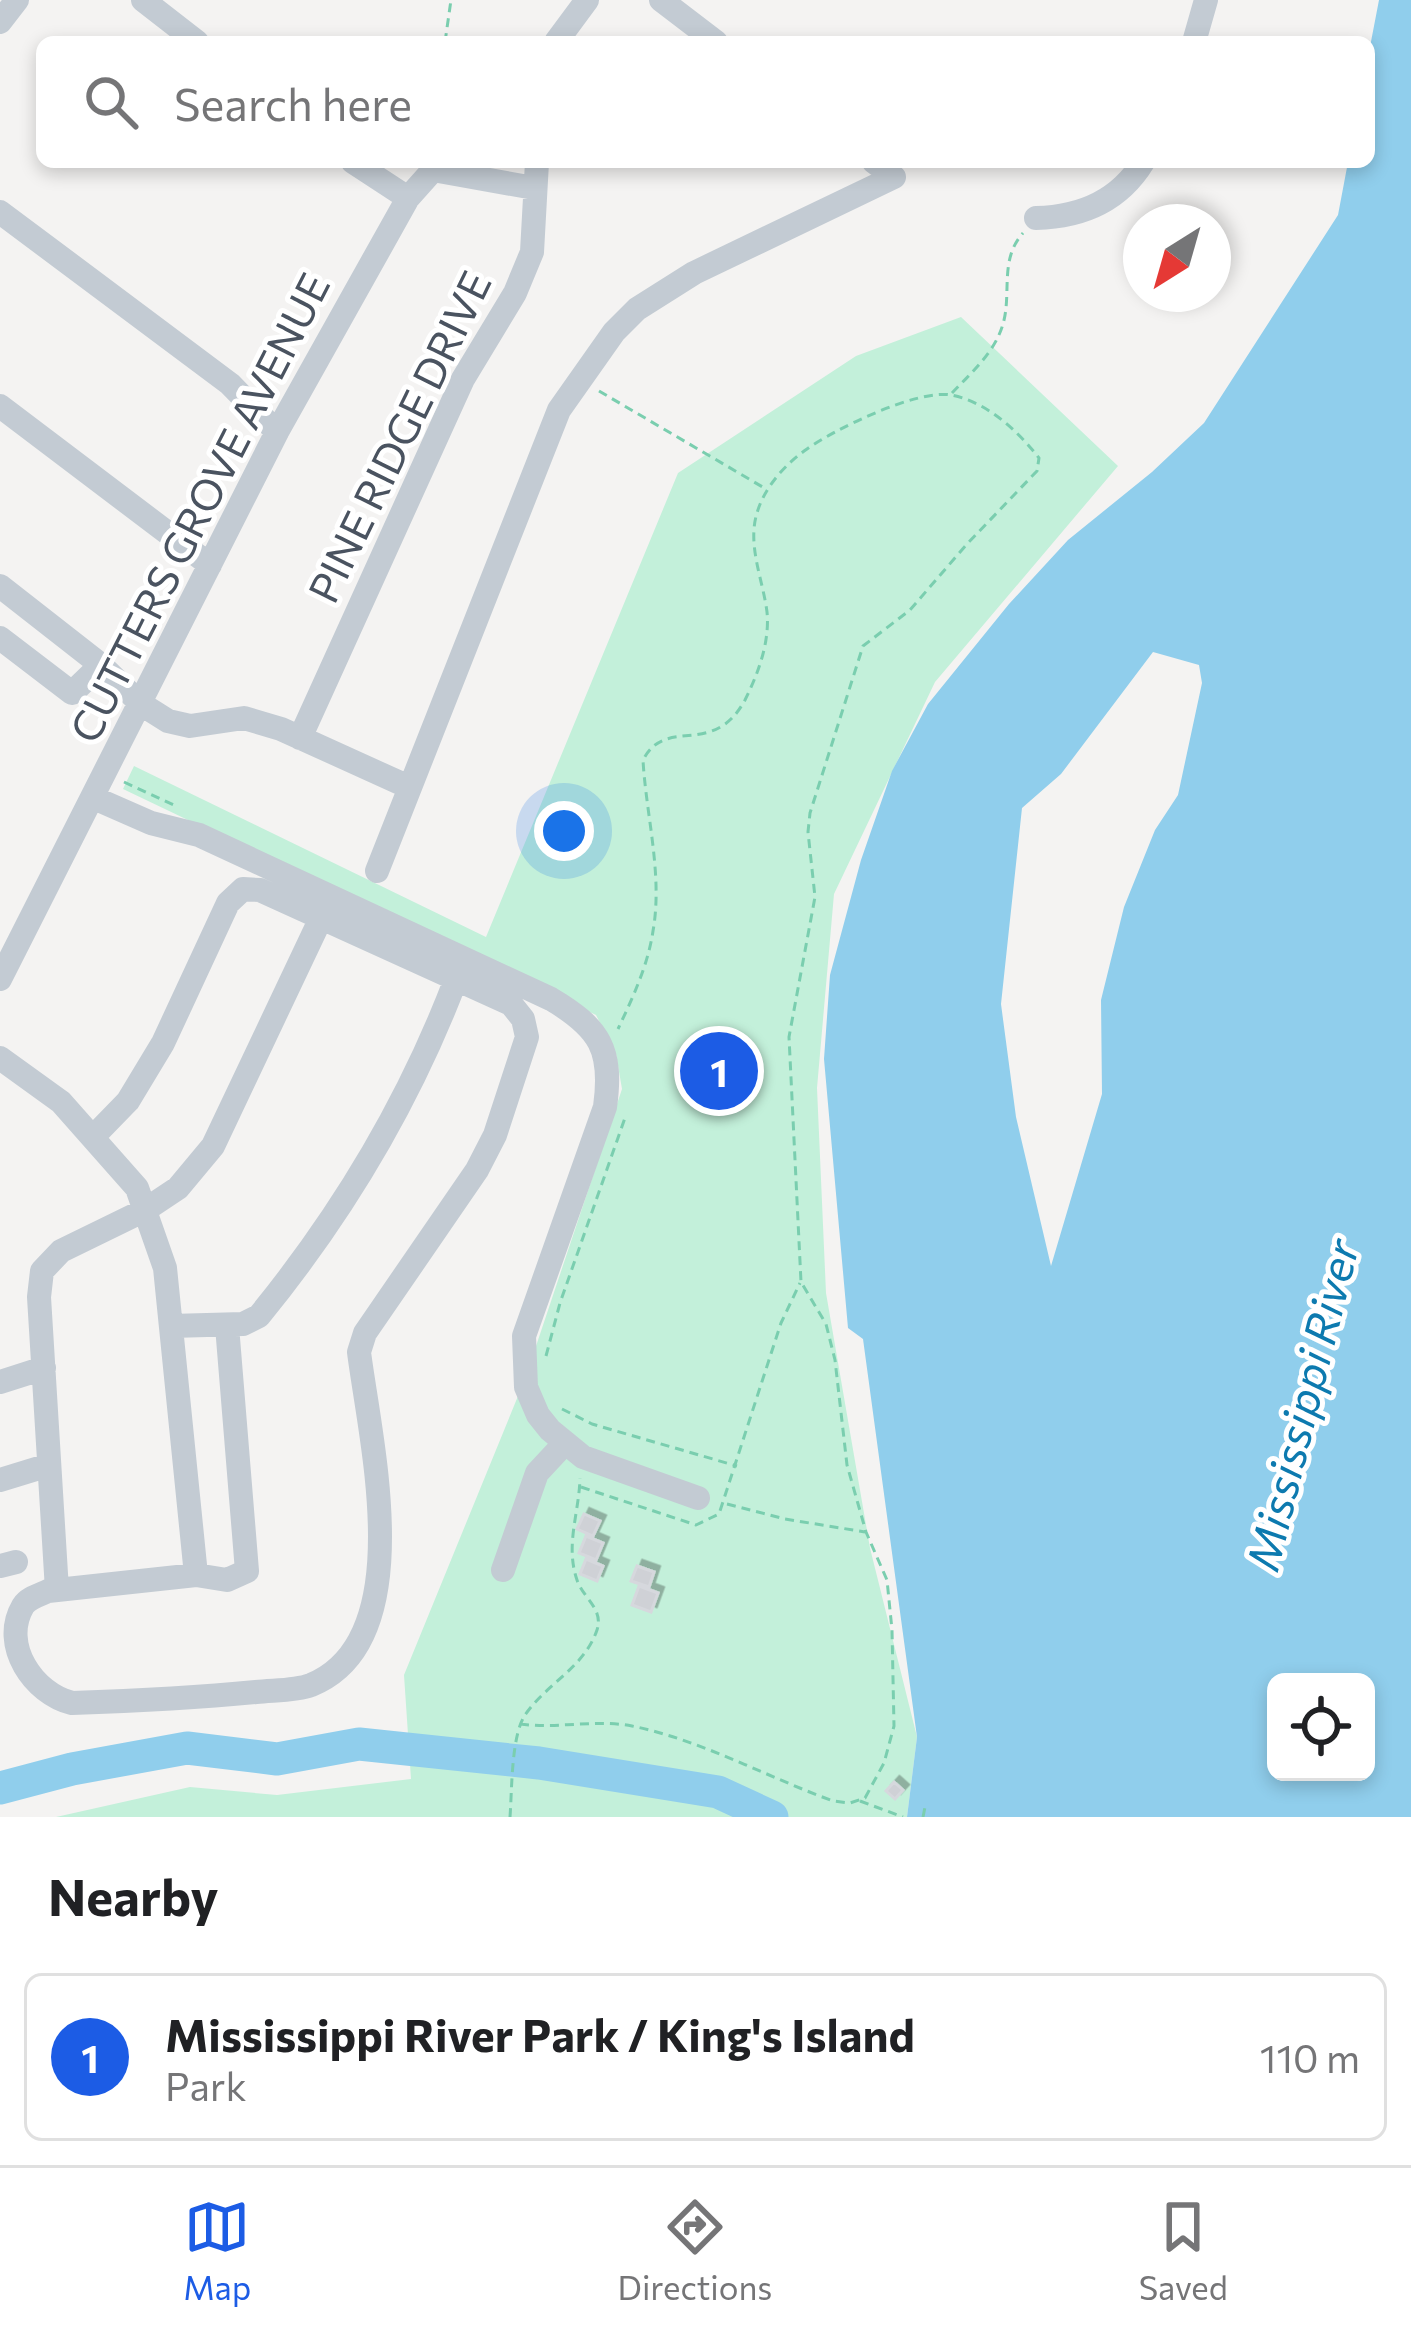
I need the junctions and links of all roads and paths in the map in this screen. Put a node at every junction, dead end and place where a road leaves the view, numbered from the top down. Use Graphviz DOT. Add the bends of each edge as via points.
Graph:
graph roads {
  1 [pos="17,0"];
  2 [pos="143,0"];
  3 [pos="452,0"];
  4 [pos="587,0"];
  5 [pos="661,0"];
  6 [pos="1206,0"];
  7 [pos="0,22"];
  8 [pos="189,36"];
  9 [pos="446,36"];
  10 [pos="560,36"];
  11 [pos="708,36"];
  12 [pos="1196,36"];
  13 [pos="362,168"];
  14 [pos="882,168"];
  15 [pos="1139,168"];
  16 [pos="535,175"];
  17 [pos="408,198"];
  18 [pos="0,212"];
  19 [pos="1036,218"];
  20 [pos="580,380"];
  21 [pos="950,395"];
  22 [pos="0,406"];
  23 [pos="277,432"];
  24 [pos="768,490"];
  25 [pos="210,565"];
  26 [pos="0,586"];
  27 [pos="0,638"];
  28 [pos="101,665"];
  29 [pos="141,704"];
  30 [pos="301,738"];
  31 [pos="409,787"];
  32 [pos="94,798"];
  33 [pos="377,871"];
  34 [pos="321,918"];
  35 [pos="9,938"];
  36 [pos="0,979"];
  37 [pos="456,979"];
  38 [pos="619,1029"];
  39 [pos="0,1058"];
  40 [pos="628,1098"];
  41 [pos="94,1136"];
  42 [pos="145,1210"];
  43 [pos="801,1282"];
  44 [pos="171,1326"];
  45 [pos="227,1326"];
  46 [pos="546,1359"];
  47 [pos="44,1368"];
  48 [pos="0,1382"];
  49 [pos="554,1399"];
  50 [pos="573,1450"];
  51 [pos="50,1466"];
  52 [pos="736,1466"];
  53 [pos="0,1480"];
  54 [pos="580,1486"];
  55 [pos="698,1498"];
  56 [pos="725,1503"];
  57 [pos="866,1532"];
  58 [pos="502,1570"];
  59 [pos="196,1575"];
  60 [pos="57,1590"];
  61 [pos="520,1724"];
  62 [pos="860,1801"];
  63 [pos="926,1807"];
  64 [pos="896,1815"];
  65 [pos="510,1817"];
  66 [pos="903,1817"];
  67 [pos="923,1817"];
  1 -- 7 [label="street"];
  2 -- 8 [label="street"];
  3 -- 9 [label="path"];
  4 -- 10 [label="street"];
  5 -- 11 [label="street"];
  6 -- 12 [label="street"];
  13 -- 17 [label="street"];
  14 -- 20 [label="street" via="894,177 637,309"];
  15 -- 19 [label="street" via="1102,203"];
  16 -- 17 [label="street" via="433,170"];
  16 -- 30 [label="street, PINE RIDGE DRIVE" via="532,252 463,379"];
  17 -- 23 [label="street, CUTTERS GROVE AVENUE"];
  18 -- 23 [label="street" via="230,384"];
  19 -- 21 [label="path" via="1009,255 998,340"];
  20 -- 24 [label="path"];
  20 -- 31 [label="street" via="559,410"];
  21 -- 24 [label="path" via="911,400 825,439"];
  21 -- 43 [label="path" via="1002,418 1039,465 910,610 863,646 815,796 808,832 815,897 789,1036"];
  22 -- 25 [label="street"];
  23 -- 25 [label="street, CUTTERS GROVE AVENUE"];
  24 -- 38 [label="path" via="753,526 767,615 753,684 722,729 662,739 643,760 656,908"];
  25 -- 29 [label="street, CUTTERS GROVE AVENUE"];
  26 -- 28 [label="street"];
  27 -- 28 [label="street" via="72,693"];
  28 -- 29 [label="street"];
  29 -- 30 [label="street" via="190,726 244,718"];
  29 -- 32 [label="street, CUTTERS GROVE AVENUE"];
  30 -- 31 [label="street"];
  31 -- 33 [label="street"];
  32 -- 35 [label="street, CUTTERS GROVE AVENUE"];
  32 -- 50 [label="street" via="199,835 551,999 597,1035 609,1078 605,1107 524,1336 526,1387 538,1414"];
  34 -- 37 [label="street"];
  34 -- 41 [label="street" via="260,890 243,889 228,903 163,1043 128,1101"];
  34 -- 42 [label="street" via="213,1146 178,1188"];
  35 -- 36 [label="street, CUTTERS GROVE AVENUE"];
  37 -- 45 [label="street" via="427,1056 367,1168 259,1316"];
  37 -- 60 [label="street" via="511,1004 527,1037 477,1170 358,1352 382,1537 377,1589 352,1652 307,1687 72,1703 38,1689 17,1650 20,1608"];
  39 -- 41 [label="street"];
  40 -- 46 [label="path"];
  41 -- 42 [label="street"];
  42 -- 44 [label="street" via="165,1268"];
  42 -- 47 [label="street" via="61,1251 42,1271"];
  43 -- 52 [label="path"];
  43 -- 57 [label="path" via="826,1324 847,1465"];
  44 -- 45 [label="street"];
  44 -- 59 [label="street"];
  45 -- 59 [label="street" via="247,1570 227,1580"];
  47 -- 48 [label="street"];
  47 -- 51 [label="street"];
  49 -- 52 [label="path" via="578,1420"];
  50 -- 54 [label="path"];
  50 -- 55 [label="street"];
  50 -- 58 [label="street" via="537,1473"];
  51 -- 53 [label="street"];
  51 -- 60 [label="street"];
  52 -- 56 [label="path"];
  54 -- 56 [label="path" via="695,1525 711,1521"];
  54 -- 61 [label="path" via="572,1563 599,1626"];
  56 -- 57 [label="path"];
  57 -- 62 [label="path" via="887,1580 894,1726 884,1763"];
  59 -- 60 [label="street"];
  61 -- 62 [label="path" via="634,1726 833,1801"];
  61 -- 65 [label="path"];
  62 -- 64 [label="path"];
  63 -- 67 [label="path"];
  64 -- 66 [label="path"];
}
